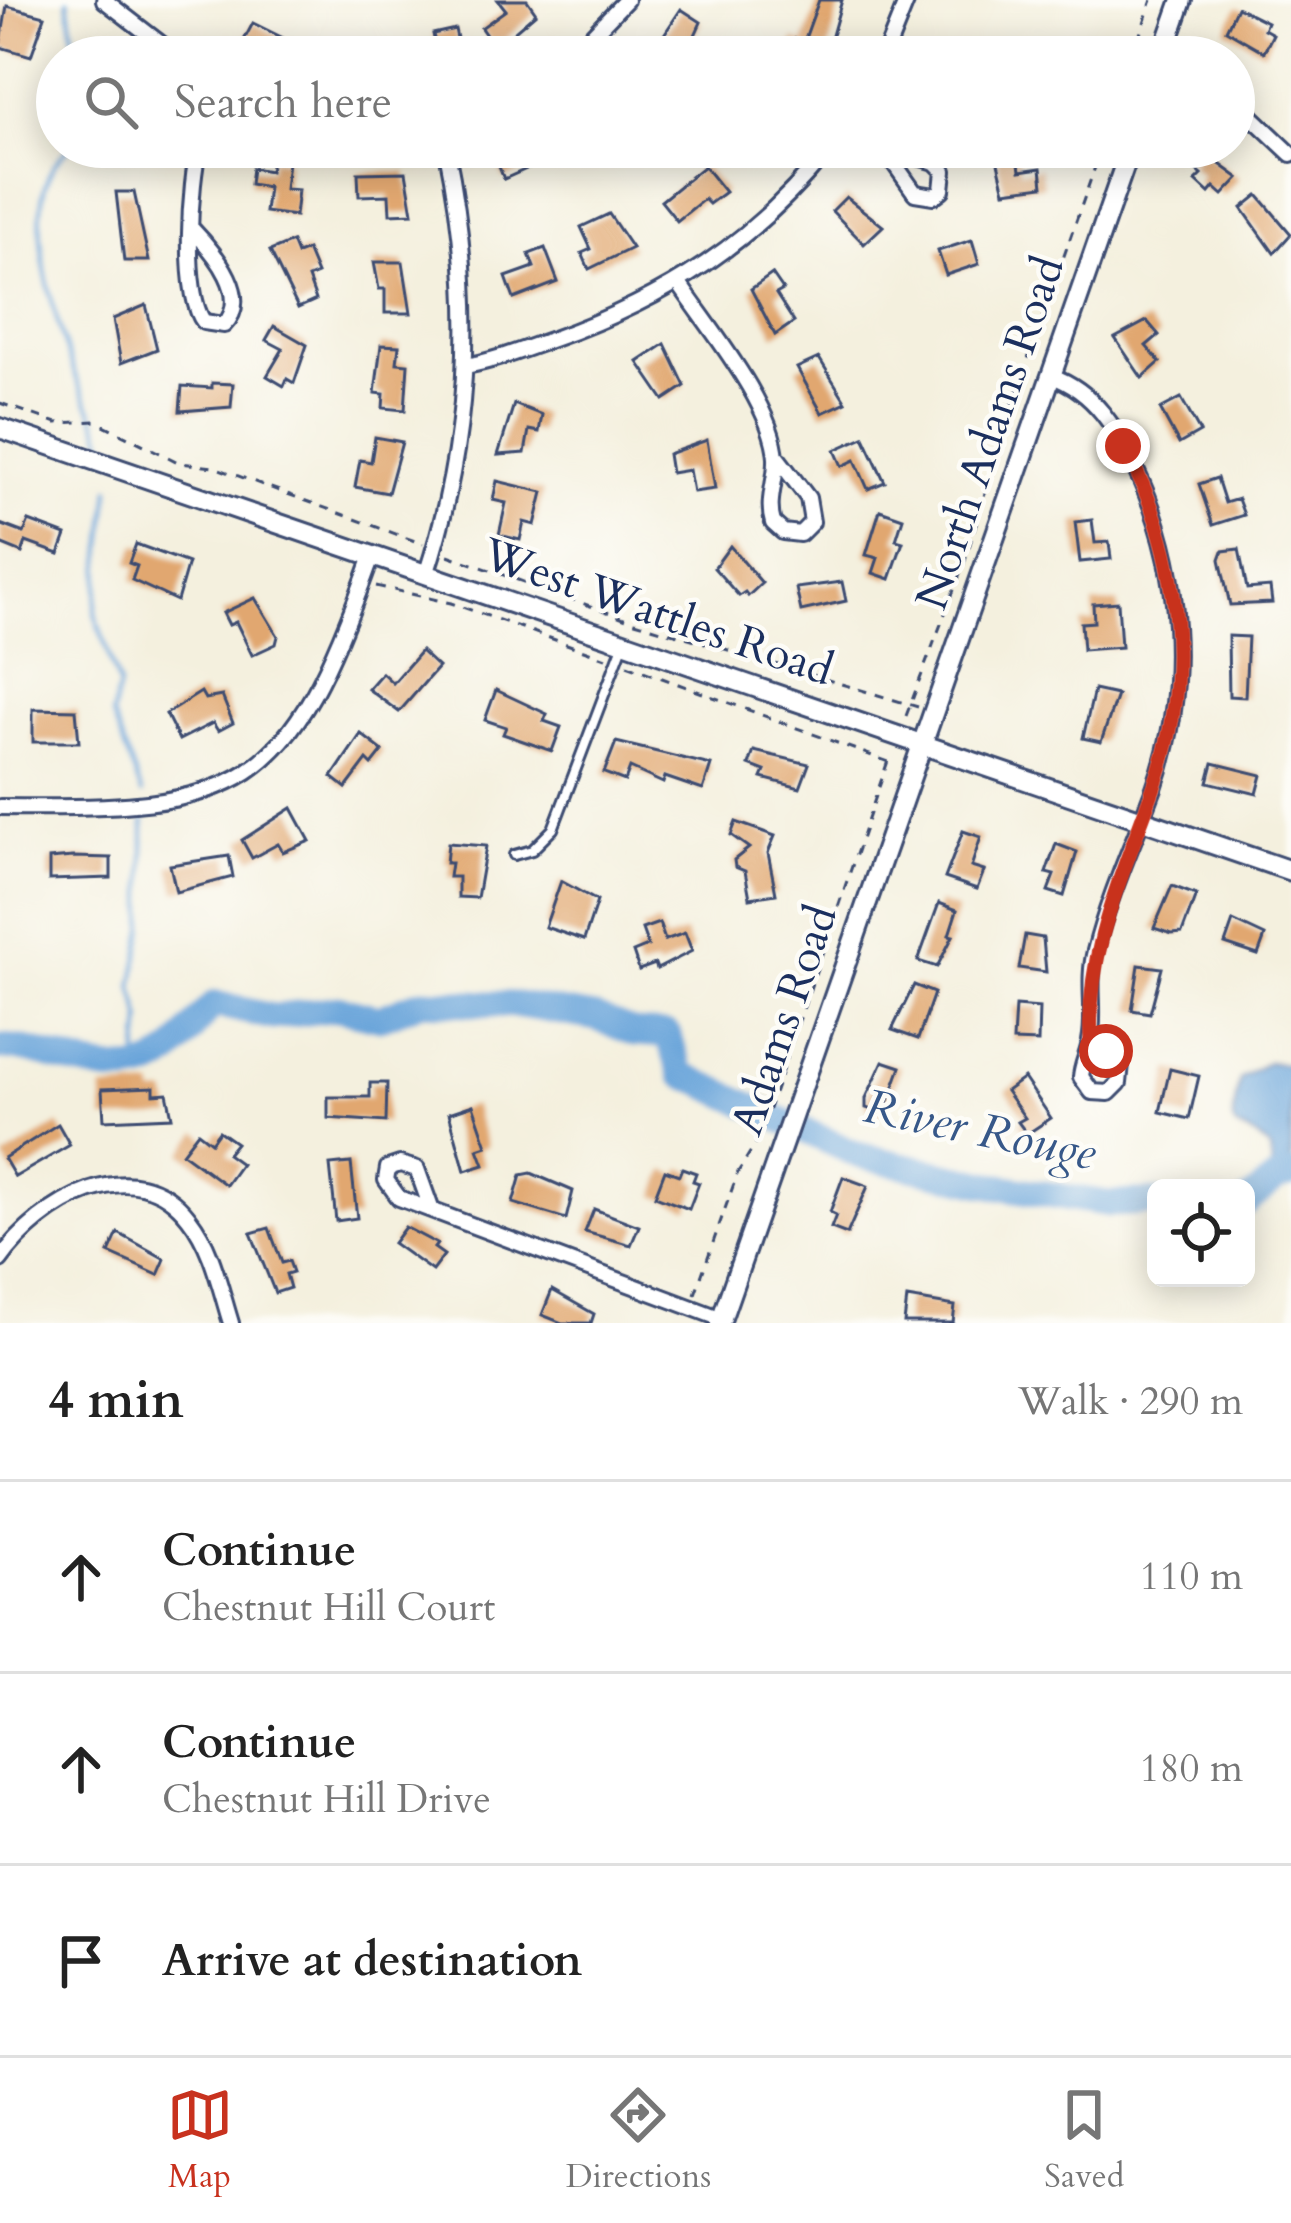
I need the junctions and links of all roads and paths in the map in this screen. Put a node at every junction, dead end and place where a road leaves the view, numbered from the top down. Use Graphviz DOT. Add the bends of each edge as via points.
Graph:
graph roads {
  1 [pos="104,0"];
  2 [pos="626,0"];
  3 [pos="907,0"];
  4 [pos="1152,0"];
  5 [pos="1182,0"];
  6 [pos="151,36"];
  7 [pos="591,36"];
  8 [pos="892,36"];
  9 [pos="1139,36"];
  10 [pos="1169,36"];
  11 [pos="1255,120"];
  12 [pos="1291,154"];
  13 [pos="197,168"];
  14 [pos="450,168"];
  15 [pos="812,168"];
  16 [pos="897,168"];
  17 [pos="941,168"];
  18 [pos="1095,168"];
  19 [pos="1124,168"];
  20 [pos="193,230"];
  21 [pos="680,285"];
  22 [pos="465,365"];
  23 [pos="1052,376"];
  24 [pos="0,404"];
  25 [pos="0,428"];
  26 [pos="776,456"];
  27 [pos="424,545"];
  28 [pos="444,553"];
  29 [pos="372,556"];
  30 [pos="427,575"];
  31 [pos="362,584"];
  32 [pos="620,652"];
  33 [pos="909,704"];
  34 [pos="919,708"];
  35 [pos="906,716"];
  36 [pos="923,744"];
  37 [pos="890,755"];
  38 [pos="891,763"];
  39 [pos="0,807"];
  40 [pos="1141,820"];
  41 [pos="514,855"];
  42 [pos="1291,871"];
  43 [pos="1091,1040"];
  44 [pos="431,1208"];
  45 [pos="0,1260"];
  46 [pos="693,1300"];
  47 [pos="721,1321"];
  48 [pos="231,1323"];
  1 -- 6 [label="street"];
  2 -- 7 [label="street"];
  3 -- 8 [label="street"];
  4 -- 9 [label="path"];
  5 -- 10 [label="street"];
  11 -- 12 [label="street"];
  13 -- 20 [label="street"];
  14 -- 22 [label="street" via="464,253"];
  15 -- 21 [label="street" via="772,213"];
  16 -- 17 [label="street" via="915,194 934,196 942,190"];
  18 -- 33 [label="path" via="965,561"];
  19 -- 23 [label="street, North Adams Road"];
  20 -- 20 [label="street" via="194,306 204,322 224,325 235,308 233,290"];
  21 -- 22 [label="street" via="626,314"];
  21 -- 26 [label="street" via="748,388"];
  22 -- 30 [label="street" via="457,449"];
  23 -- 36 [label="street, North Adams Road"];
  23 -- 40 [label="street" via="1086,395 1113,428 1166,554 1174,699"];
  24 -- 27 [label="path" via="52,422 104,424 180,463 214,467"];
  25 -- 29 [label="street, West Wattles Road"];
  26 -- 26 [label="street" via="770,515 783,532 800,533 812,522 812,506"];
  28 -- 33 [label="path" via="634,622"];
  29 -- 30 [label="street, West Wattles Road"];
  29 -- 31 [label="street"];
  30 -- 32 [label="street, West Wattles Road"];
  31 -- 32 [label="path"];
  31 -- 39 [label="street" via="312,704 277,749 244,773 155,806"];
  32 -- 36 [label="street, West Wattles Road"];
  32 -- 38 [label="path"];
  32 -- 41 [label="lane" via="554,830"];
  33 -- 34 [label="path"];
  33 -- 35 [label="path"];
  36 -- 40 [label="street, West Wattles Road"];
  36 -- 47 [label="street, Adams Road"];
  37 -- 38 [label="path"];
  38 -- 46 [label="path"];
  40 -- 42 [label="street, West Wattles Road"];
  40 -- 43 [label="street" via="1095,949"];
  44 -- 47 [label="street"];
  45 -- 48 [label="street" via="35,1218 70,1198 116,1184 153,1189 196,1227"];
}
